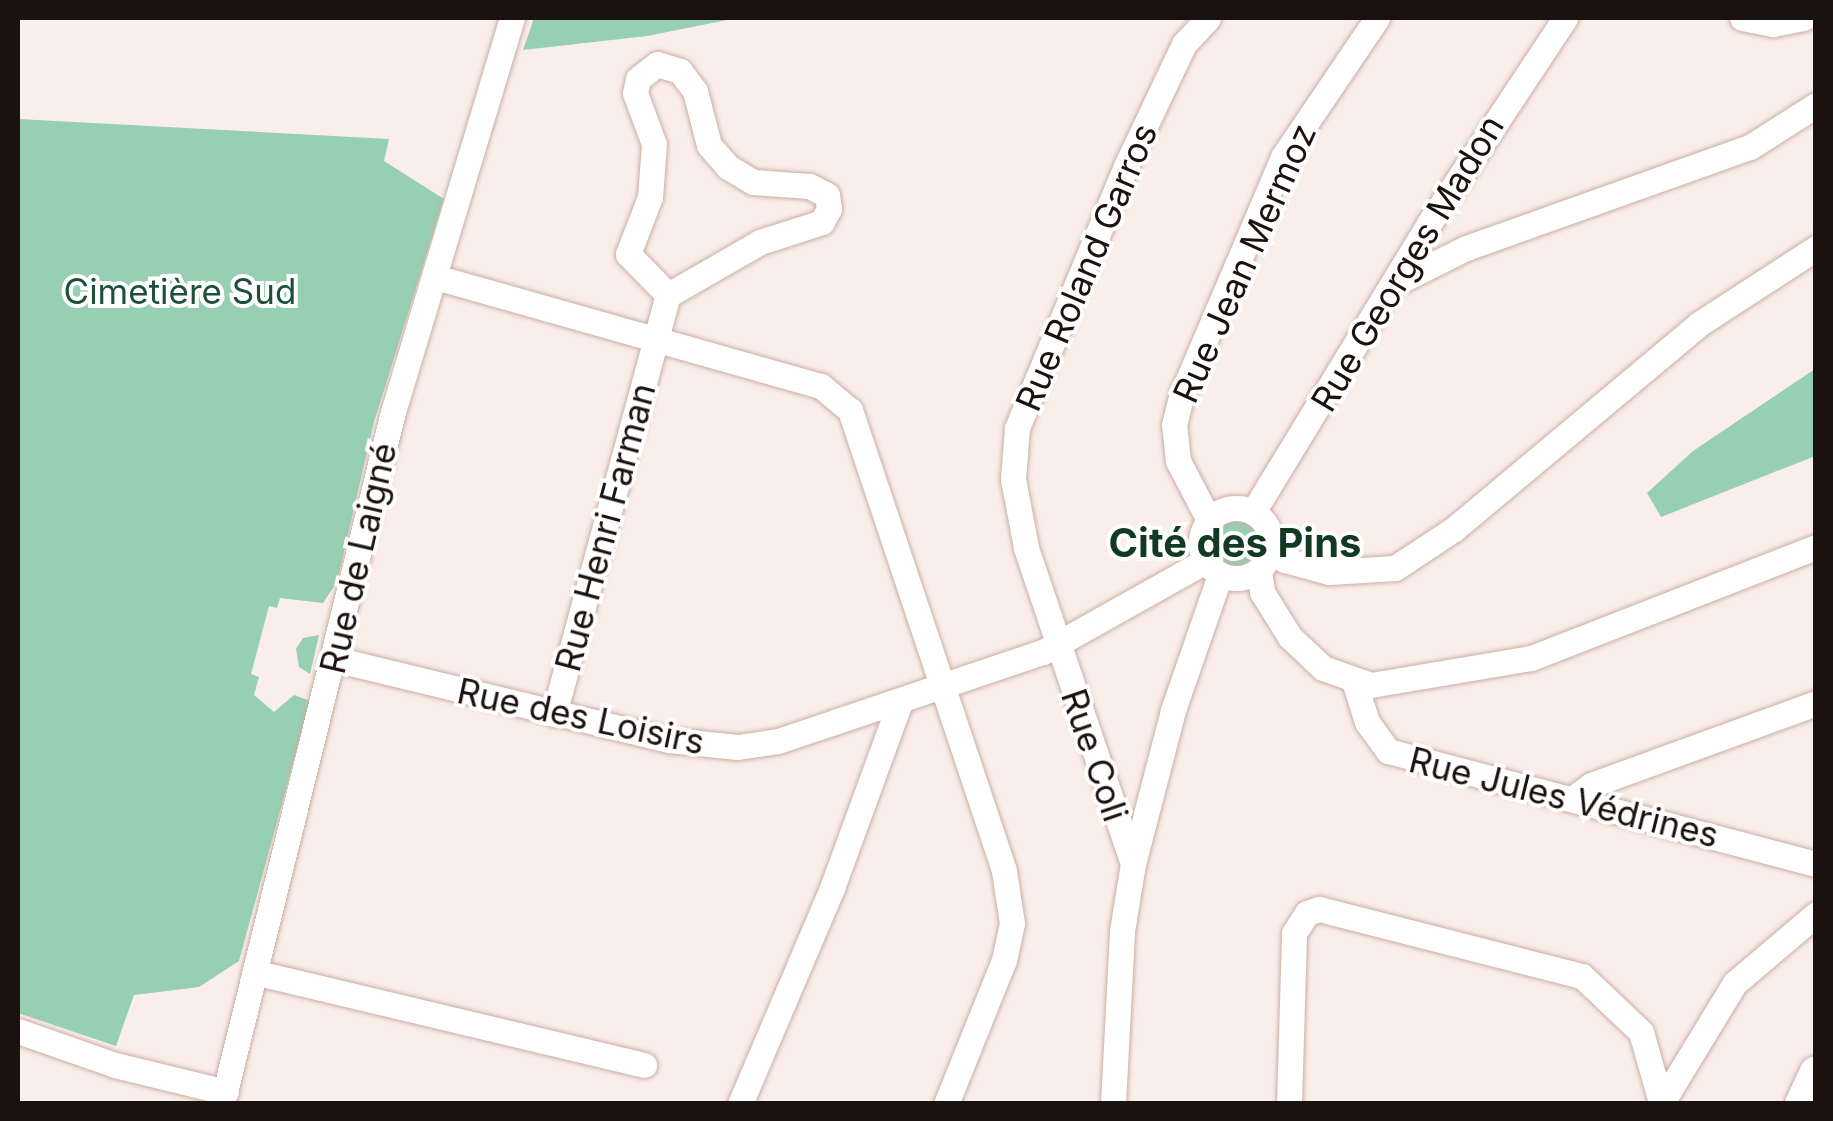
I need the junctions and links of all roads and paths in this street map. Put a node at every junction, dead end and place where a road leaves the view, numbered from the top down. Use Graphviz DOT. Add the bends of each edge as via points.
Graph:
graph roads {
  1 [pos="512,18"];
  2 [pos="1208,18"];
  3 [pos="1377,18"];
  4 [pos="1566,18"];
  5 [pos="1742,18"];
  6 [pos="1803,18"];
  7 [pos="1816,105"];
  8 [pos="1816,248"];
  9 [pos="435,277"];
  10 [pos="1392,285"];
  11 [pos="668,295"];
  12 [pos="656,340"];
  13 [pos="1253,512"];
  14 [pos="1208,520"];
  15 [pos="1816,547"];
  16 [pos="1265,559"];
  17 [pos="1212,568"];
  18 [pos="1057,646"];
  19 [pos="334,659"];
  20 [pos="1354,681"];
  21 [pos="944,688"];
  22 [pos="900,702"];
  23 [pos="1816,703"];
  24 [pos="554,714"];
  25 [pos="1572,800"];
  26 [pos="1132,864"];
  27 [pos="1816,864"];
  28 [pos="1816,914"];
  29 [pos="258,974"];
  30 [pos="18,1031"];
  31 [pos="644,1065"];
  32 [pos="1816,1072"];
  33 [pos="224,1098"];
  34 [pos="1661,1103"];
  35 [pos="740,1104"];
  36 [pos="946,1104"];
  37 [pos="1114,1104"];
  38 [pos="1289,1104"];
  39 [pos="1801,1104"];
  1 -- 9 [label="street, Rue de Laigné"];
  2 -- 18 [label="street, Rue Roland Garros" via="1184,44 1127,164 1017,428 1013,479"];
  3 -- 14 [label="street, Rue Jean Mermoz" via="1284,157 1182,394 1174,424 1178,460"];
  4 -- 10 [label="street, Rue Georges Madon"];
  5 -- 6 [label="street" via="1773,24"];
  7 -- 10 [label="street" via="1750,147 1466,248"];
  8 -- 16 [label="street" via="1699,324 1454,529 1394,568 1329,572"];
  9 -- 12 [label="street"];
  9 -- 19 [label="street, Rue de Laigné" via="393,412"];
  10 -- 13 [label="street, Rue Georges Madon"];
  11 -- 11 [label="street" via="628,254 650,197 653,158 635,93 638,79 657,64 680,71 695,92 709,146 728,167 754,182 809,186 827,195 829,209 822,222 760,242"];
  11 -- 12 [label="street, Rue Henri Farman"];
  12 -- 21 [label="street" via="839,396 850,410"];
  12 -- 24 [label="street, Rue Henri Farman"];
  13 -- 14 [label="street" via="1234,508"];
  13 -- 16 [label="street" via="1268,526"];
  14 -- 17 [label="street" via="1200,547"];
  15 -- 20 [label="street" via="1531,658 1429,679"];
  16 -- 17 [label="street" via="1238,579"];
  16 -- 20 [label="street" via="1262,592 1290,637 1323,668"];
  17 -- 18 [label="street, Rue des Loisirs"];
  17 -- 26 [label="street"];
  18 -- 21 [label="street, Rue des Loisirs"];
  18 -- 26 [label="street, Rue Coli"];
  19 -- 24 [label="street, Rue des Loisirs"];
  19 -- 29 [label="street, Rue de Laigné"];
  20 -- 25 [label="street, Rue Jules Védrines" via="1367,722 1388,751"];
  21 -- 22 [label="street, Rue des Loisirs"];
  21 -- 36 [label="street" via="1004,870 1012,923 1004,960"];
  22 -- 24 [label="street, Rue des Loisirs" via="738,746 669,740"];
  22 -- 35 [label="street" via="832,888"];
  23 -- 25 [label="street" via="1591,786"];
  25 -- 27 [label="street, Rue Jules Védrines"];
  26 -- 37 [label="street"];
  28 -- 34 [label="street" via="1734,983"];
  29 -- 31 [label="street"];
  29 -- 33 [label="street, Rue de Laigné"];
  30 -- 33 [label="street"];
  32 -- 39 [label="main road"];
  34 -- 38 [label="street" via="1640,1032 1582,976 1333,910 1307,913 1294,934"];
}
